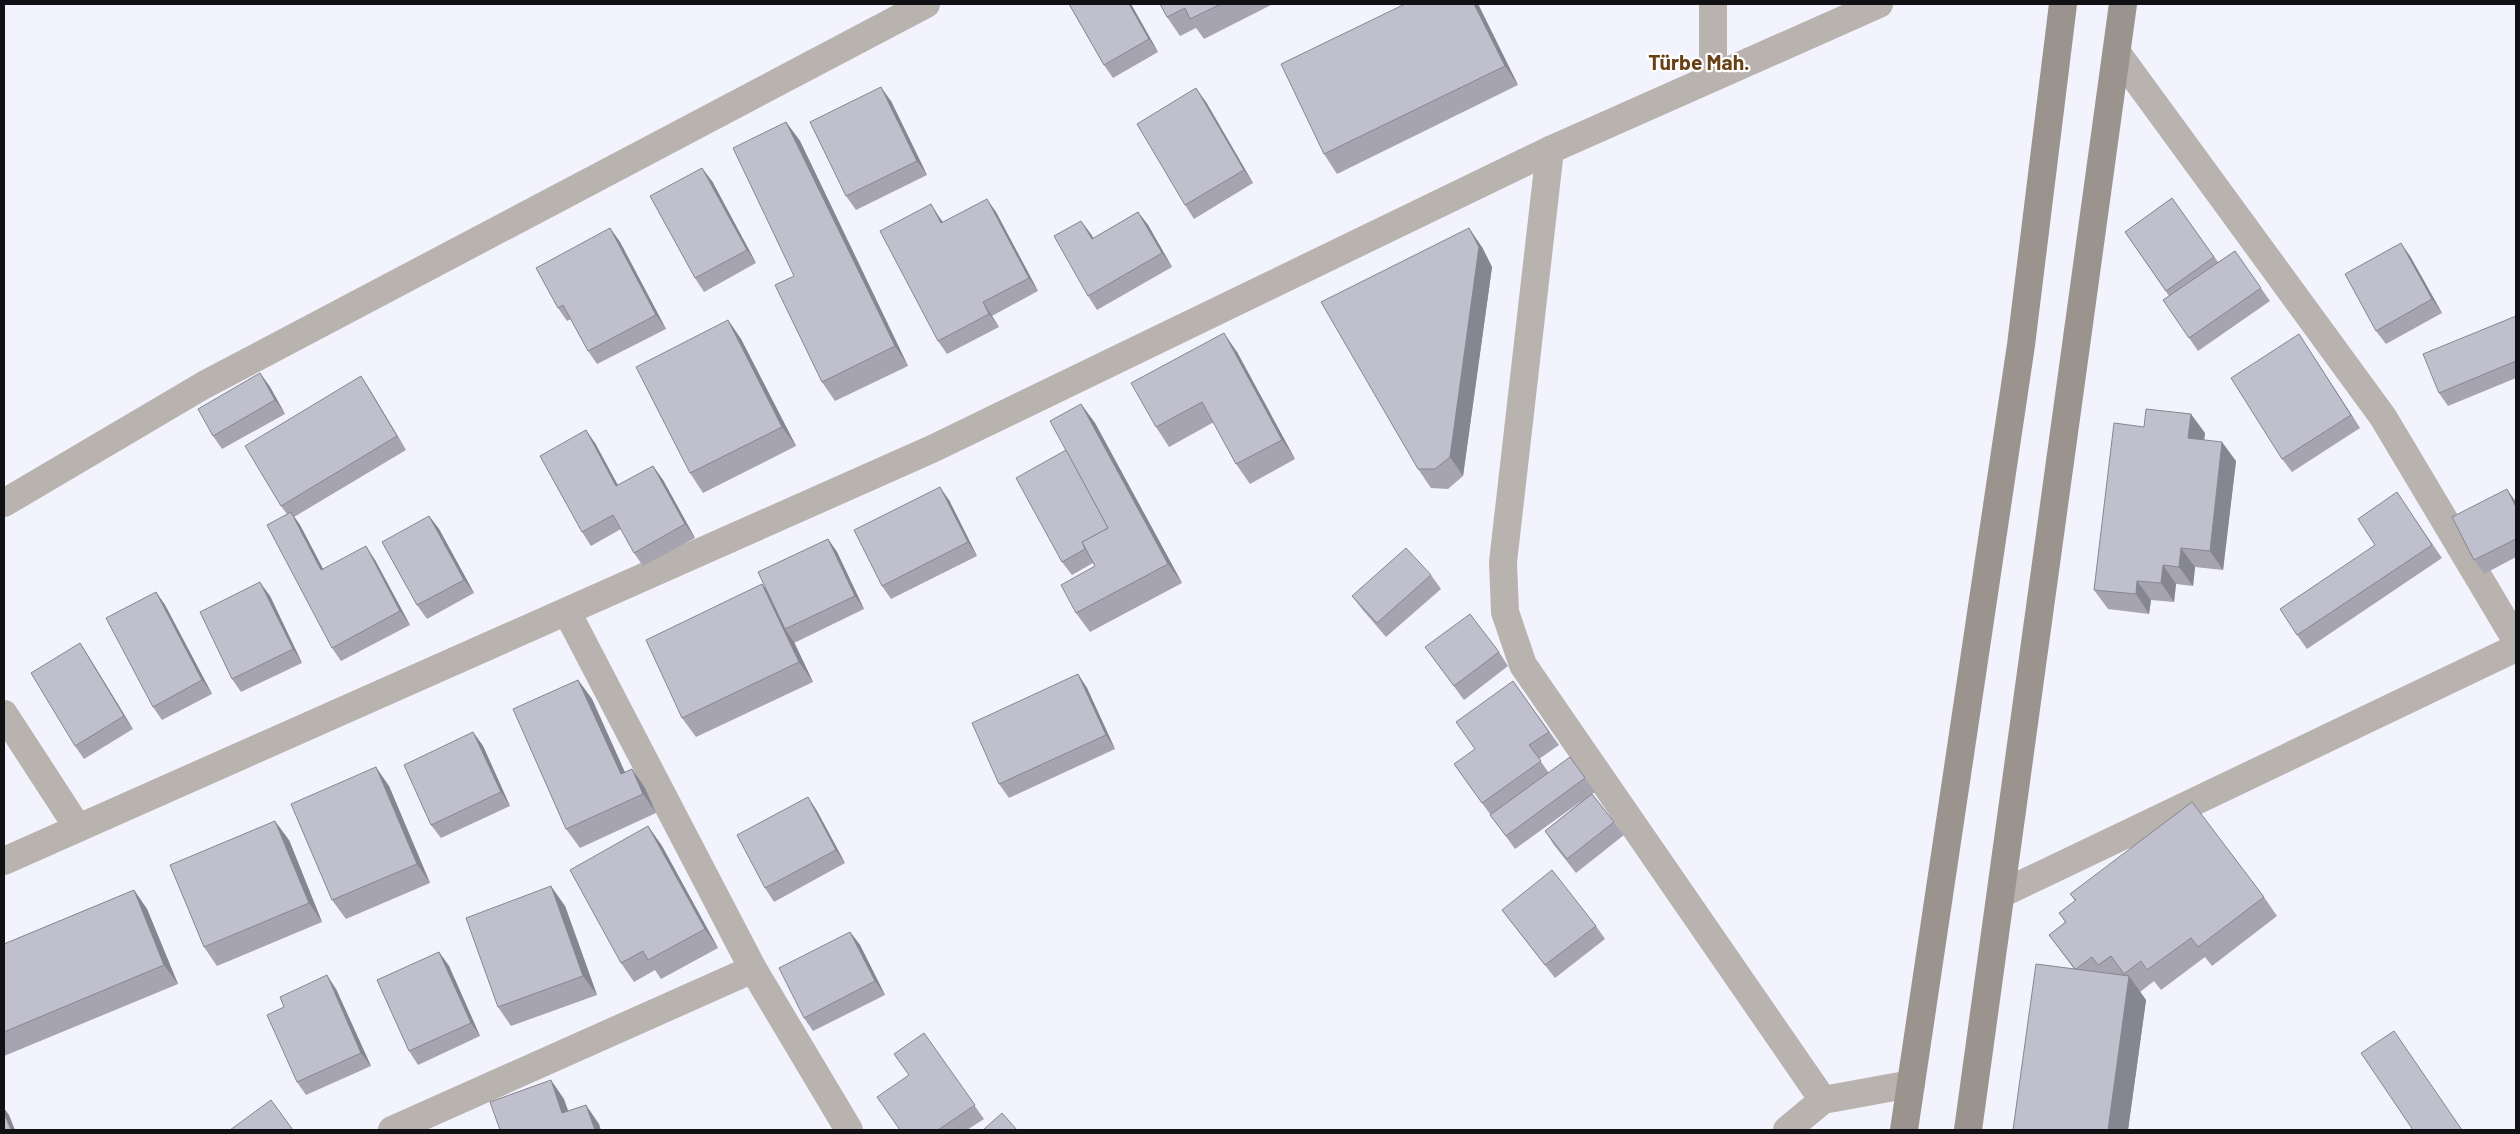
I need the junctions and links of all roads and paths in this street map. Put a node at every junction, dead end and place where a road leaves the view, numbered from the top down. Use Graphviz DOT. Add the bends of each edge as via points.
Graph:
graph roads {
  1 [pos="926,4"];
  2 [pos="1713,4"];
  3 [pos="1879,4"];
  4 [pos="2063,4"];
  5 [pos="2124,4"];
  6 [pos="2117,53"];
  7 [pos="1713,78"];
  8 [pos="1550,150"];
  9 [pos="4,503"];
  10 [pos="567,612"];
  11 [pos="2516,640"];
  12 [pos="2516,648"];
  13 [pos="4,714"];
  14 [pos="78,828"];
  15 [pos="4,862"];
  16 [pos="2001,894"];
  17 [pos="753,969"];
  18 [pos="1911,1084"];
  19 [pos="1823,1100"];
  20 [pos="392,1130"];
  21 [pos="849,1130"];
  22 [pos="1787,1130"];
  23 [pos="1904,1130"];
  24 [pos="1968,1130"];
  1 -- 9 [label="street" via="204,385"];
  2 -- 7 [label="street"];
  3 -- 7 [label="street"];
  4 -- 18 [label="main road" via="2020,355"];
  5 -- 6 [label="main road"];
  6 -- 11 [label="street" via="2383,417"];
  6 -- 16 [label="main road"];
  7 -- 8 [label="street"];
  8 -- 10 [label="street" via="932,449"];
  8 -- 19 [label="street" via="1503,562 1505,612 1524,665"];
  10 -- 14 [label="street"];
  10 -- 17 [label="street"];
  12 -- 16 [label="street"];
  13 -- 14 [label="street"];
  14 -- 15 [label="street"];
  16 -- 24 [label="main road"];
  17 -- 20 [label="street"];
  17 -- 21 [label="street"];
  18 -- 19 [label="street"];
  18 -- 23 [label="main road"];
  19 -- 22 [label="street"];
}
